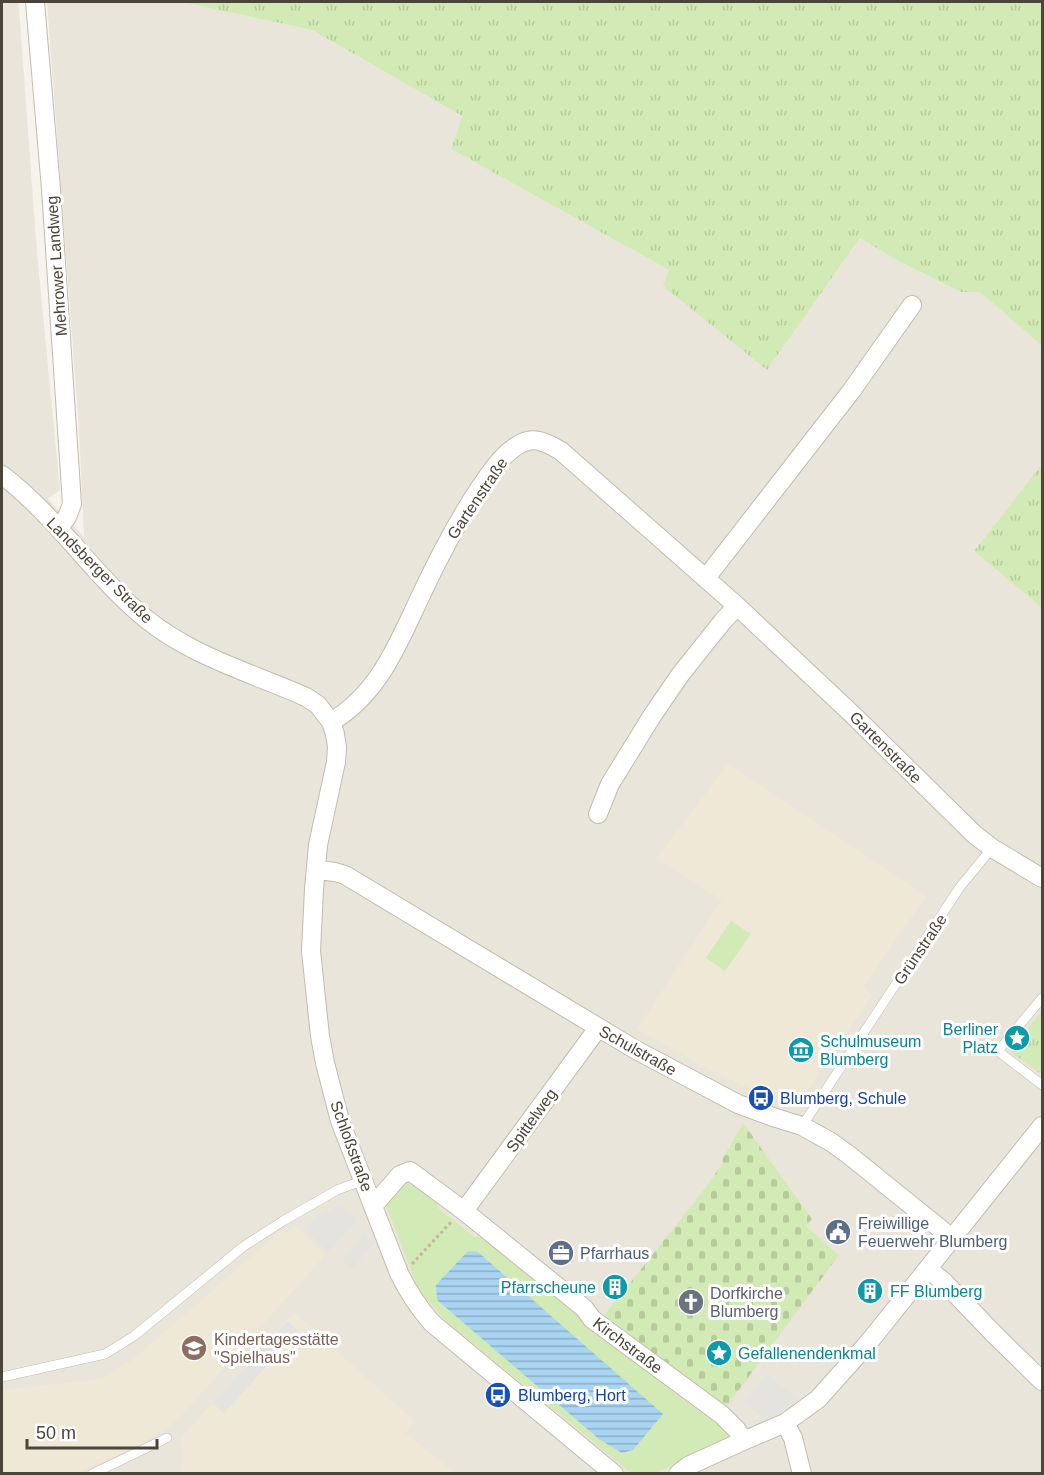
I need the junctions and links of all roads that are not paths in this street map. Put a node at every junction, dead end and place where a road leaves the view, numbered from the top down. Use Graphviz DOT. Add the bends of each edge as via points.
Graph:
graph roads {
  1 [pos="34,2"];
  2 [pos="912,305"];
  3 [pos="2,475"];
  4 [pos="59,528"];
  5 [pos="706,579"];
  6 [pos="736,606"];
  7 [pos="330,722"];
  8 [pos="598,814"];
  9 [pos="992,848"];
  10 [pos="316,870"];
  11 [pos="1042,878"];
  12 [pos="1042,998"];
  13 [pos="598,1028"];
  14 [pos="1042,1085"];
  15 [pos="802,1126"];
  16 [pos="1038,1132"];
  17 [pos="364,1180"];
  18 [pos="373,1206"];
  19 [pos="464,1211"];
  20 [pos="953,1239"];
  21 [pos="928,1269"];
  22 [pos="2,1377"];
  23 [pos="1042,1381"];
  24 [pos="784,1423"];
  25 [pos="167,1438"];
  26 [pos="742,1441"];
  27 [pos="92,1473"];
  28 [pos="614,1473"];
  29 [pos="678,1473"];
  30 [pos="802,1473"];
  1 -- 4 [label="street, Mehrower Landweg" via="72,504"];
  2 -- 5 [label="street" via="852,390"];
  3 -- 4 [label="street, Landsberger Straße"];
  4 -- 7 [label="street, Landsberger Straße" via="127,601 164,632 201,653 306,697 318,705"];
  5 -- 6 [label="street, Gartenstraße"];
  5 -- 7 [label="street, Gartenstraße" via="561,451 543,441 524,441 496,464 464,512 377,679 360,700"];
  6 -- 8 [label="street" via="652,716 610,784"];
  6 -- 9 [label="street, Gartenstraße"];
  7 -- 10 [label="street, Schloßstraße" via="335,734 336,762"];
  9 -- 11 [label="street, Gartenstraße"];
  9 -- 15 [label="lane, Grünstraße" via="960,887"];
  10 -- 13 [label="street, Schulstraße" via="345,875"];
  10 -- 17 [label="street, Schloßstraße" via="311,951 320,1036 340,1120"];
  12 -- 14 [label="lane" via="998,1050"];
  13 -- 15 [label="street, Schulstraße" via="738,1104"];
  13 -- 19 [label="street, Spittelweg"];
  15 -- 20 [label="street, Schulstraße" via="849,1155"];
  16 -- 20 [label="street"];
  17 -- 18 [label="street, Schloßstraße"];
  17 -- 22 [label="lane" via="337,1190 244,1246 134,1336 105,1354"];
  18 -- 19 [label="street, Kirchstraße" via="400,1175 410,1172"];
  18 -- 28 [label="street, Schloßstraße" via="408,1293 432,1323"];
  19 -- 26 [label="street, Kirchstraße" via="584,1308 592,1319 722,1415"];
  20 -- 21 [label="street"];
  21 -- 23 [label="street"];
  21 -- 24 [label="street" via="818,1399"];
  24 -- 26 [label="street"];
  24 -- 30 [label="street" via="793,1438"];
  25 -- 27 [label="lane"];
  26 -- 29 [label="street"];
}
